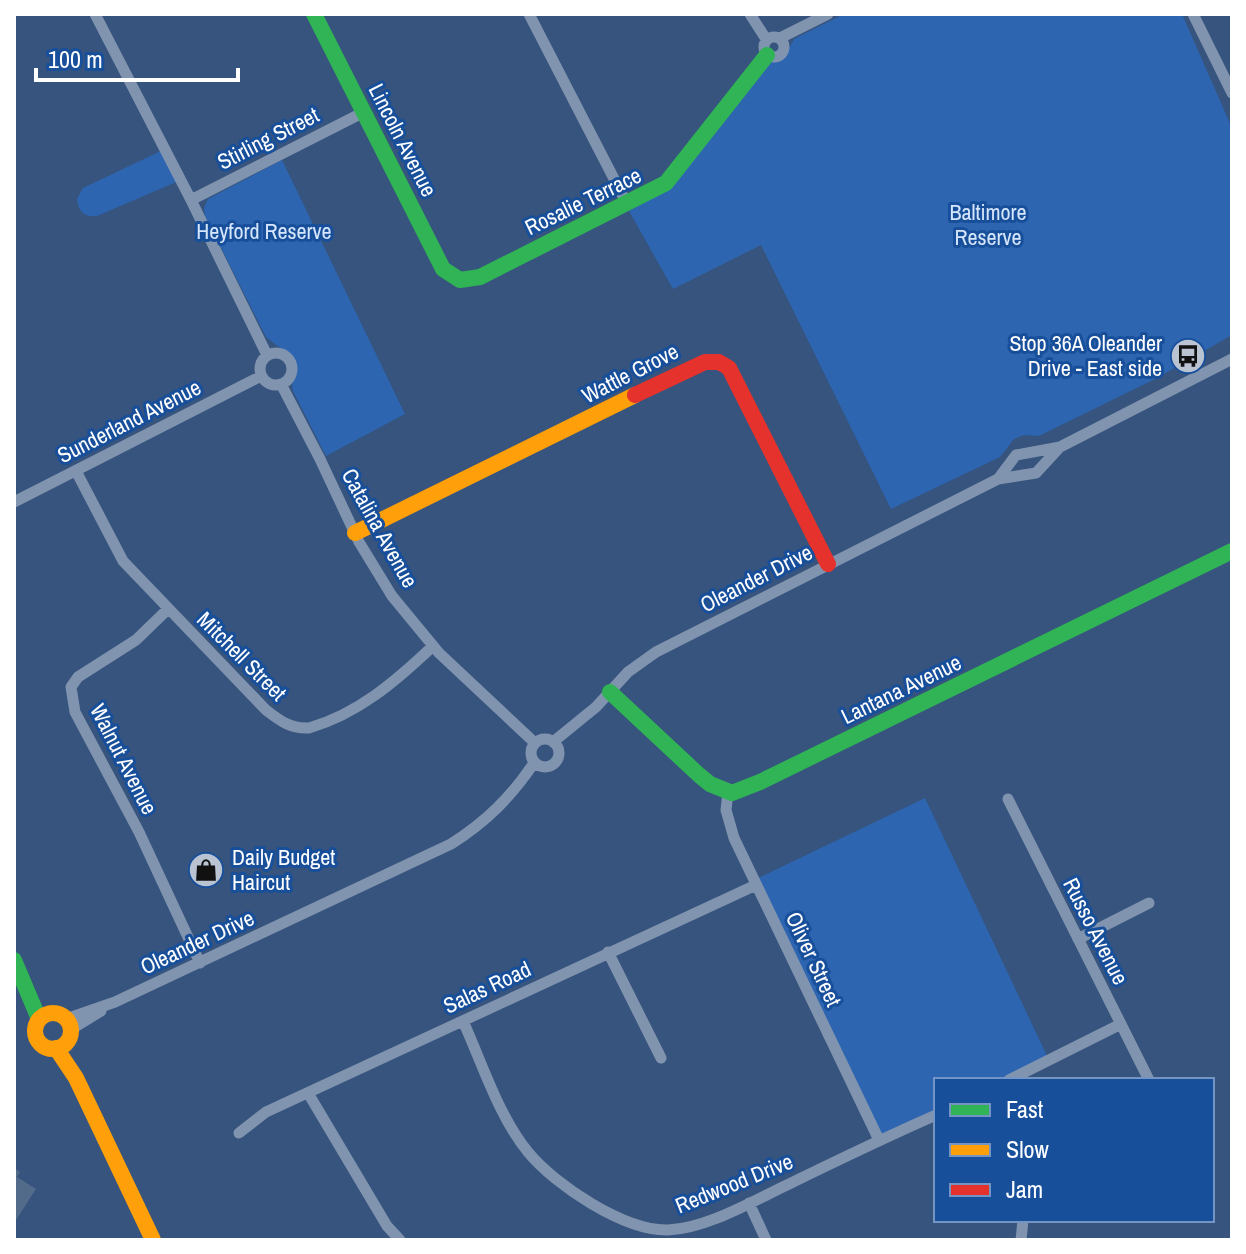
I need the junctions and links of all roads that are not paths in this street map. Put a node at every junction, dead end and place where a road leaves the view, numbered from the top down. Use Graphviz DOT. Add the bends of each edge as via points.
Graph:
graph roads {
  1 [pos="95,14"];
  2 [pos="314,14"];
  3 [pos="529,14"];
  4 [pos="750,14"];
  5 [pos="828,14"];
  6 [pos="1193,14"];
  7 [pos="780,38"];
  8 [pos="767,47"];
  9 [pos="1232,93"];
  10 [pos="364,112"];
  11 [pos="191,200"];
  12 [pos="627,204"];
  13 [pos="458,281"];
  14 [pos="267,355"];
  15 [pos="1232,359"];
  16 [pos="261,376"];
  17 [pos="281,384"];
  18 [pos="1060,447"];
  19 [pos="76,471"];
  20 [pos="998,479"];
  21 [pos="16,497"];
  22 [pos="355,533"];
  23 [pos="1232,551"];
  24 [pos="828,564"];
  25 [pos="168,609"];
  26 [pos="433,646"];
  27 [pos="610,692"];
  28 [pos="553,742"];
  29 [pos="535,743"];
  30 [pos="534,763"];
  31 [pos="728,792"];
  32 [pos="1008,799"];
  33 [pos="756,885"];
  34 [pos="1149,903"];
  35 [pos="1078,939"];
  36 [pos="608,952"];
  37 [pos="14,960"];
  38 [pos="200,963"];
  39 [pos="463,1021"];
  40 [pos="1121,1024"];
  41 [pos="58,1029"];
  42 [pos="661,1058"];
  43 [pos="1013,1078"];
  44 [pos="1148,1078"];
  45 [pos="308,1093"];
  46 [pos="934,1116"];
  47 [pos="239,1133"];
  48 [pos="879,1140"];
  49 [pos="749,1203"];
  50 [pos="153,1240"];
  51 [pos="400,1240"];
  52 [pos="766,1240"];
  1 -- 11 [label="street"];
  2 -- 10 [label="street, Lincoln Avenue"];
  3 -- 12 [label="street"];
  4 -- 8 [label="street"];
  5 -- 7 [label="street"];
  6 -- 9 [label="street"];
  7 -- 8 [label="street" via="772,36"];
  7 -- 8 [label="street" via="782,54 775,57"];
  8 -- 12 [label="street, Rosalie Terrace" via="666,183"];
  10 -- 11 [label="street, Stirling Street"];
  10 -- 13 [label="street, Lincoln Avenue" via="443,269"];
  11 -- 14 [label="street"];
  12 -- 13 [label="street, Rosalie Terrace" via="480,277"];
  14 -- 16 [label="street"];
  14 -- 17 [label="street" via="283,355 291,364 290,376"];
  15 -- 18 [label="street, Oleander Drive"];
  16 -- 17 [label="street"];
  16 -- 19 [label="street, Sunderland Avenue"];
  17 -- 22 [label="street, Catalina Avenue"];
  18 -- 20 [label="street, Oleander Drive" via="1036,473"];
  18 -- 20 [label="street, Oleander Drive" via="1016,455"];
  19 -- 21 [label="street, Sunderland Avenue"];
  19 -- 25 [label="street, Mitchell Street" via="123,561"];
  20 -- 24 [label="street, Oleander Drive"];
  22 -- 24 [label="street, Wattle Grove" via="712,360 729,368"];
  22 -- 26 [label="street, Catalina Avenue" via="392,596"];
  23 -- 31 [label="street, Lantana Avenue" via="760,782"];
  24 -- 27 [label="street, Oleander Drive" via="656,652"];
  25 -- 26 [label="street, Mitchell Street" via="266,710 300,729 317,726 391,686"];
  25 -- 38 [label="street, Walnut Avenue" via="136,640 78,677 71,693 75,712"];
  26 -- 29 [label="street, Catalina Avenue"];
  27 -- 28 [label="street, Oleander Drive"];
  27 -- 31 [label="street" via="699,775"];
  28 -- 29 [label="street"];
  28 -- 30 [label="street" via="559,751 556,761 547,767"];
  29 -- 30 [label="street"];
  30 -- 38 [label="street, Oleander Drive" via="496,811 451,844"];
  31 -- 33 [label="street, Oliver Street" via="728,823"];
  32 -- 35 [label="street, Russo Avenue"];
  33 -- 36 [label="street, Salas Road"];
  33 -- 48 [label="street, Oliver Street"];
  34 -- 35 [label="street"];
  35 -- 40 [label="street, Russo Avenue"];
  36 -- 39 [label="street, Salas Road"];
  36 -- 42 [label="street"];
  37 -- 41 [label="street"];
  38 -- 41 [label="street, Oleander Drive"];
  39 -- 45 [label="street, Salas Road"];
  39 -- 49 [label="street, Redwood Drive" via="510,1127 527,1151 544,1170 597,1206 623,1222 666,1230 689,1228"];
  40 -- 43 [label="street"];
  40 -- 44 [label="street, Russo Avenue"];
  41 -- 50 [label="street"];
  45 -- 47 [label="street, Salas Road" via="266,1112"];
  45 -- 51 [label="street"];
  46 -- 48 [label="street, Redwood Drive"];
  48 -- 49 [label="street, Redwood Drive"];
  49 -- 52 [label="street"];
}
